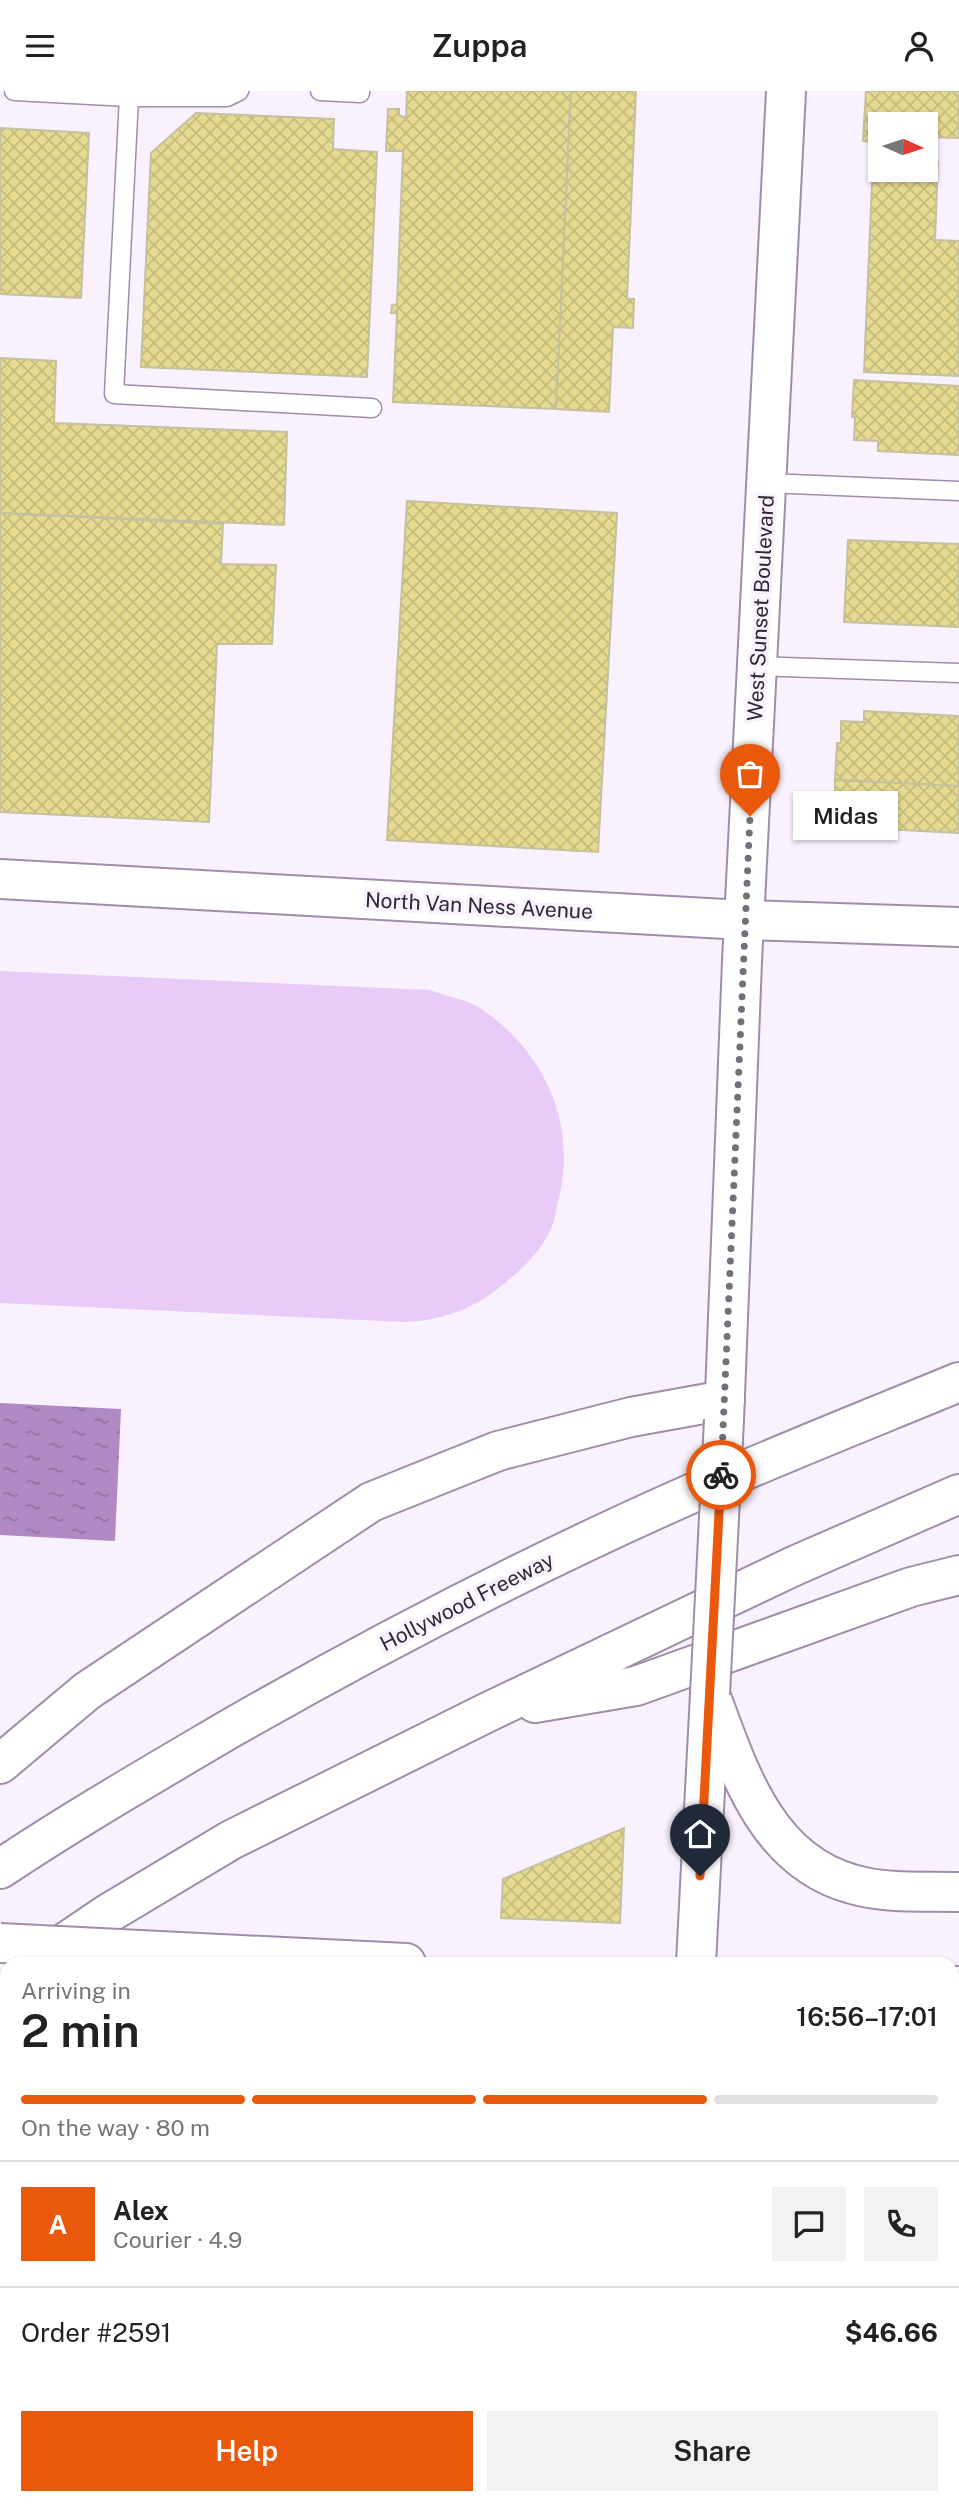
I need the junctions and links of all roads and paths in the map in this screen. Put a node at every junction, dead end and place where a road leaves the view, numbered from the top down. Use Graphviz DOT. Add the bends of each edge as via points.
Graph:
graph roads {
  1 [pos="14,91"];
  2 [pos="239,91"];
  3 [pos="320,91"];
  4 [pos="360,91"];
  5 [pos="786,91"];
  6 [pos="129,97"];
  7 [pos="372,408"];
  8 [pos="767,482"];
  9 [pos="959,491"];
  10 [pos="757,666"];
  11 [pos="959,673"];
  12 [pos="0,879"];
  13 [pos="744,920"];
  14 [pos="959,927"];
  15 [pos="959,1382"];
  16 [pos="724,1410"];
  17 [pos="959,1494"];
  18 [pos="959,1575"];
  19 [pos="710,1694"];
  20 [pos="488,1712"];
  21 [pos="0,1764"];
  22 [pos="0,1869"];
  23 [pos="959,1892"];
  24 [pos="0,1943"];
  25 [pos="43,1957"];
  26 [pos="283,1957"];
  27 [pos="696,1957"];
  1 -- 6 [label="lane"];
  2 -- 6 [label="lane" via="227,97"];
  3 -- 4 [label="lane"];
  5 -- 8 [label="main road, West Sunset Boulevard"];
  6 -- 7 [label="lane" via="114,394"];
  8 -- 9 [label="lane"];
  8 -- 10 [label="main road, West Sunset Boulevard"];
  10 -- 11 [label="lane"];
  10 -- 13 [label="main road, West Sunset Boulevard"];
  12 -- 13 [label="main road, North Van Ness Avenue"];
  13 -- 14 [label="main road, North Van Ness Avenue"];
  13 -- 16 [label="main road, West Sunset Boulevard"];
  15 -- 22 [label="main road, Hollywood Freeway" via="734,1475 455,1606 183,1756"];
  16 -- 19 [label="main road, West Sunset Boulevard, bridge"];
  16 -- 21 [label="main road" via="631,1417 498,1451 371,1502 87,1691"];
  17 -- 20 [label="main road" via="794,1566"];
  18 -- 20 [label="main road" via="911,1587 636,1686"];
  19 -- 23 [label="main road" via="743,1782 760,1812 805,1861 853,1885"];
  19 -- 27 [label="main road, West Sunset Boulevard"];
  20 -- 25 [label="main road" via="231,1840"];
  24 -- 26 [label="main road, bridge"];
}
